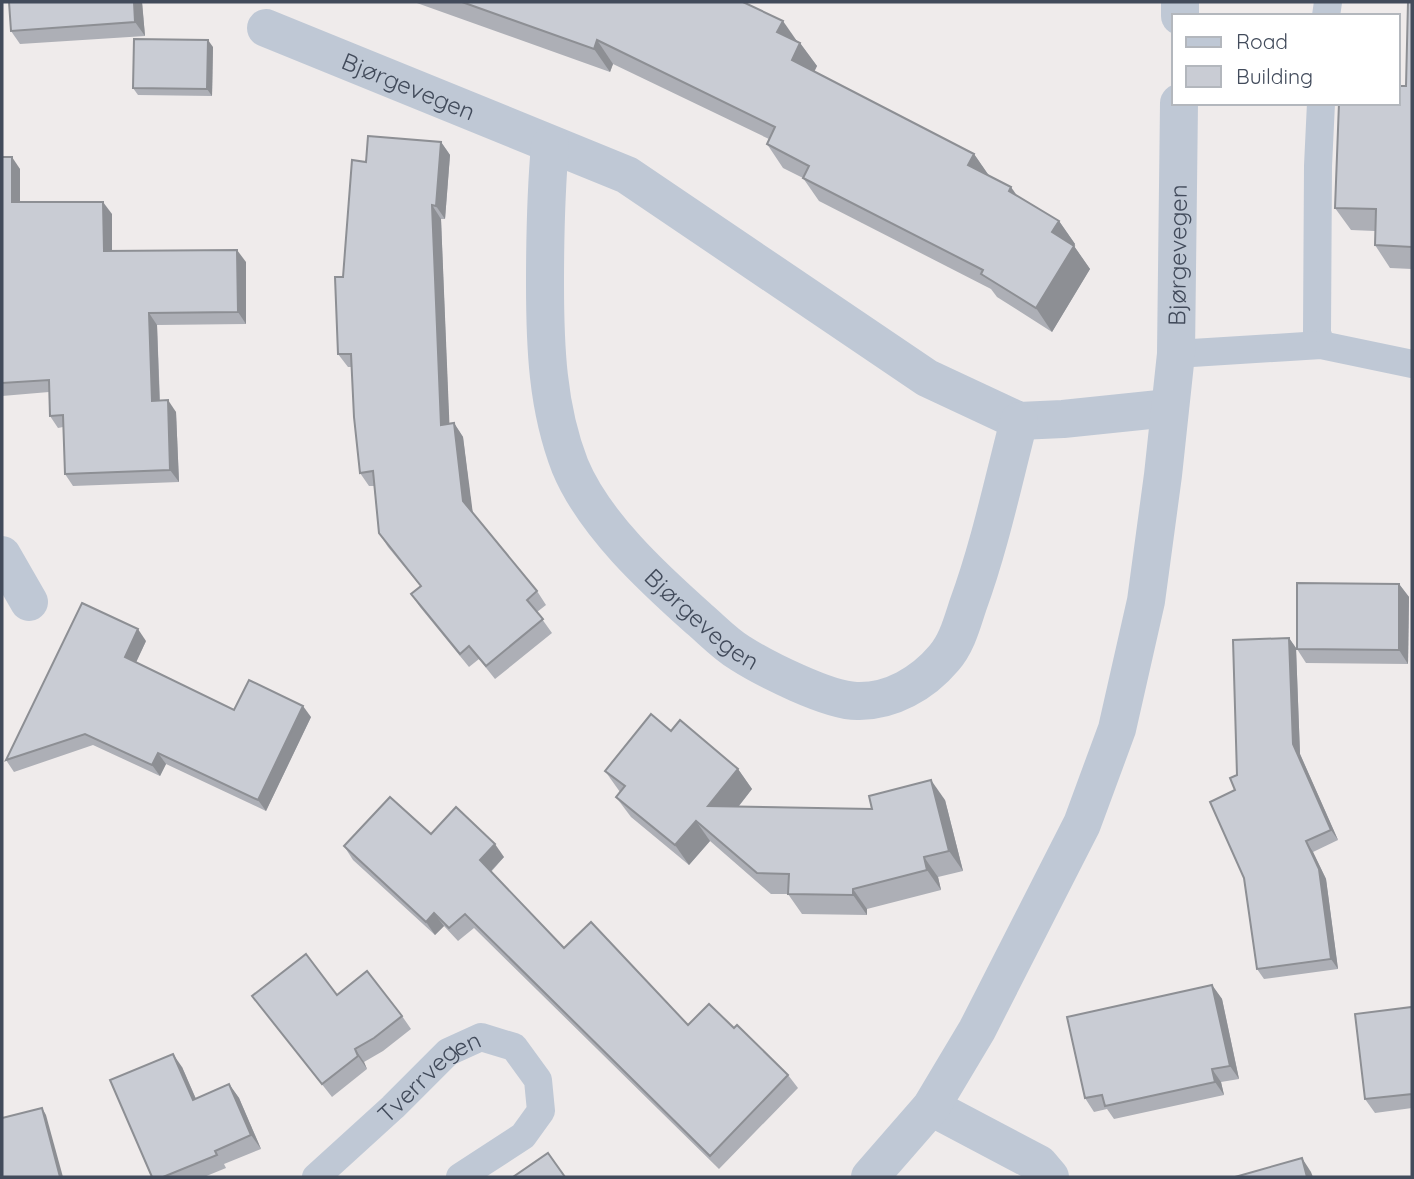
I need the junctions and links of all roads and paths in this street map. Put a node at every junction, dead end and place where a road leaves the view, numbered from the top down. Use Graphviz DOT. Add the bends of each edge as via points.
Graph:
graph roads {
  1 [pos="266,28"];
  2 [pos="1179,105"];
  3 [pos="1321,105"];
  4 [pos="550,145"];
  5 [pos="1321,345"];
  6 [pos="1176,354"];
  7 [pos="1412,365"];
  8 [pos="1169,408"];
  9 [pos="1019,421"];
  10 [pos="2,555"];
  11 [pos="29,602"];
  12 [pos="931,1107"];
  13 [pos="316,1177"];
  14 [pos="460,1177"];
  15 [pos="870,1177"];
  16 [pos="1050,1177"];
  1 -- 4 [label="street, Bjørgevegen"];
  2 -- 6 [label="street, Bjørgevegen"];
  3 -- 5 [label="lane" via="1317,319"];
  4 -- 9 [label="street, Bjørgevegen" via="627,176 927,378"];
  4 -- 9 [label="street, Bjørgevegen" via="545,341 558,428 570,465 584,494 613,532 669,592 739,653 807,687 855,702 876,700 928,675 951,648 967,609"];
  5 -- 6 [label="lane"];
  5 -- 7 [label="lane"];
  6 -- 8 [label="street, Bjørgevegen"];
  8 -- 9 [label="street, Bjørgevegen"];
  8 -- 12 [label="street, Bjørgevegen" via="1146,601 1117,729 1082,824 977,1030"];
  10 -- 11 [label="street"];
  12 -- 15 [label="street, Bjørgevegen"];
  12 -- 16 [label="street" via="1039,1164"];
  13 -- 14 [label="lane, Tverrvegen" via="448,1052 481,1037 514,1047 538,1080 541,1111 523,1136"];
}
